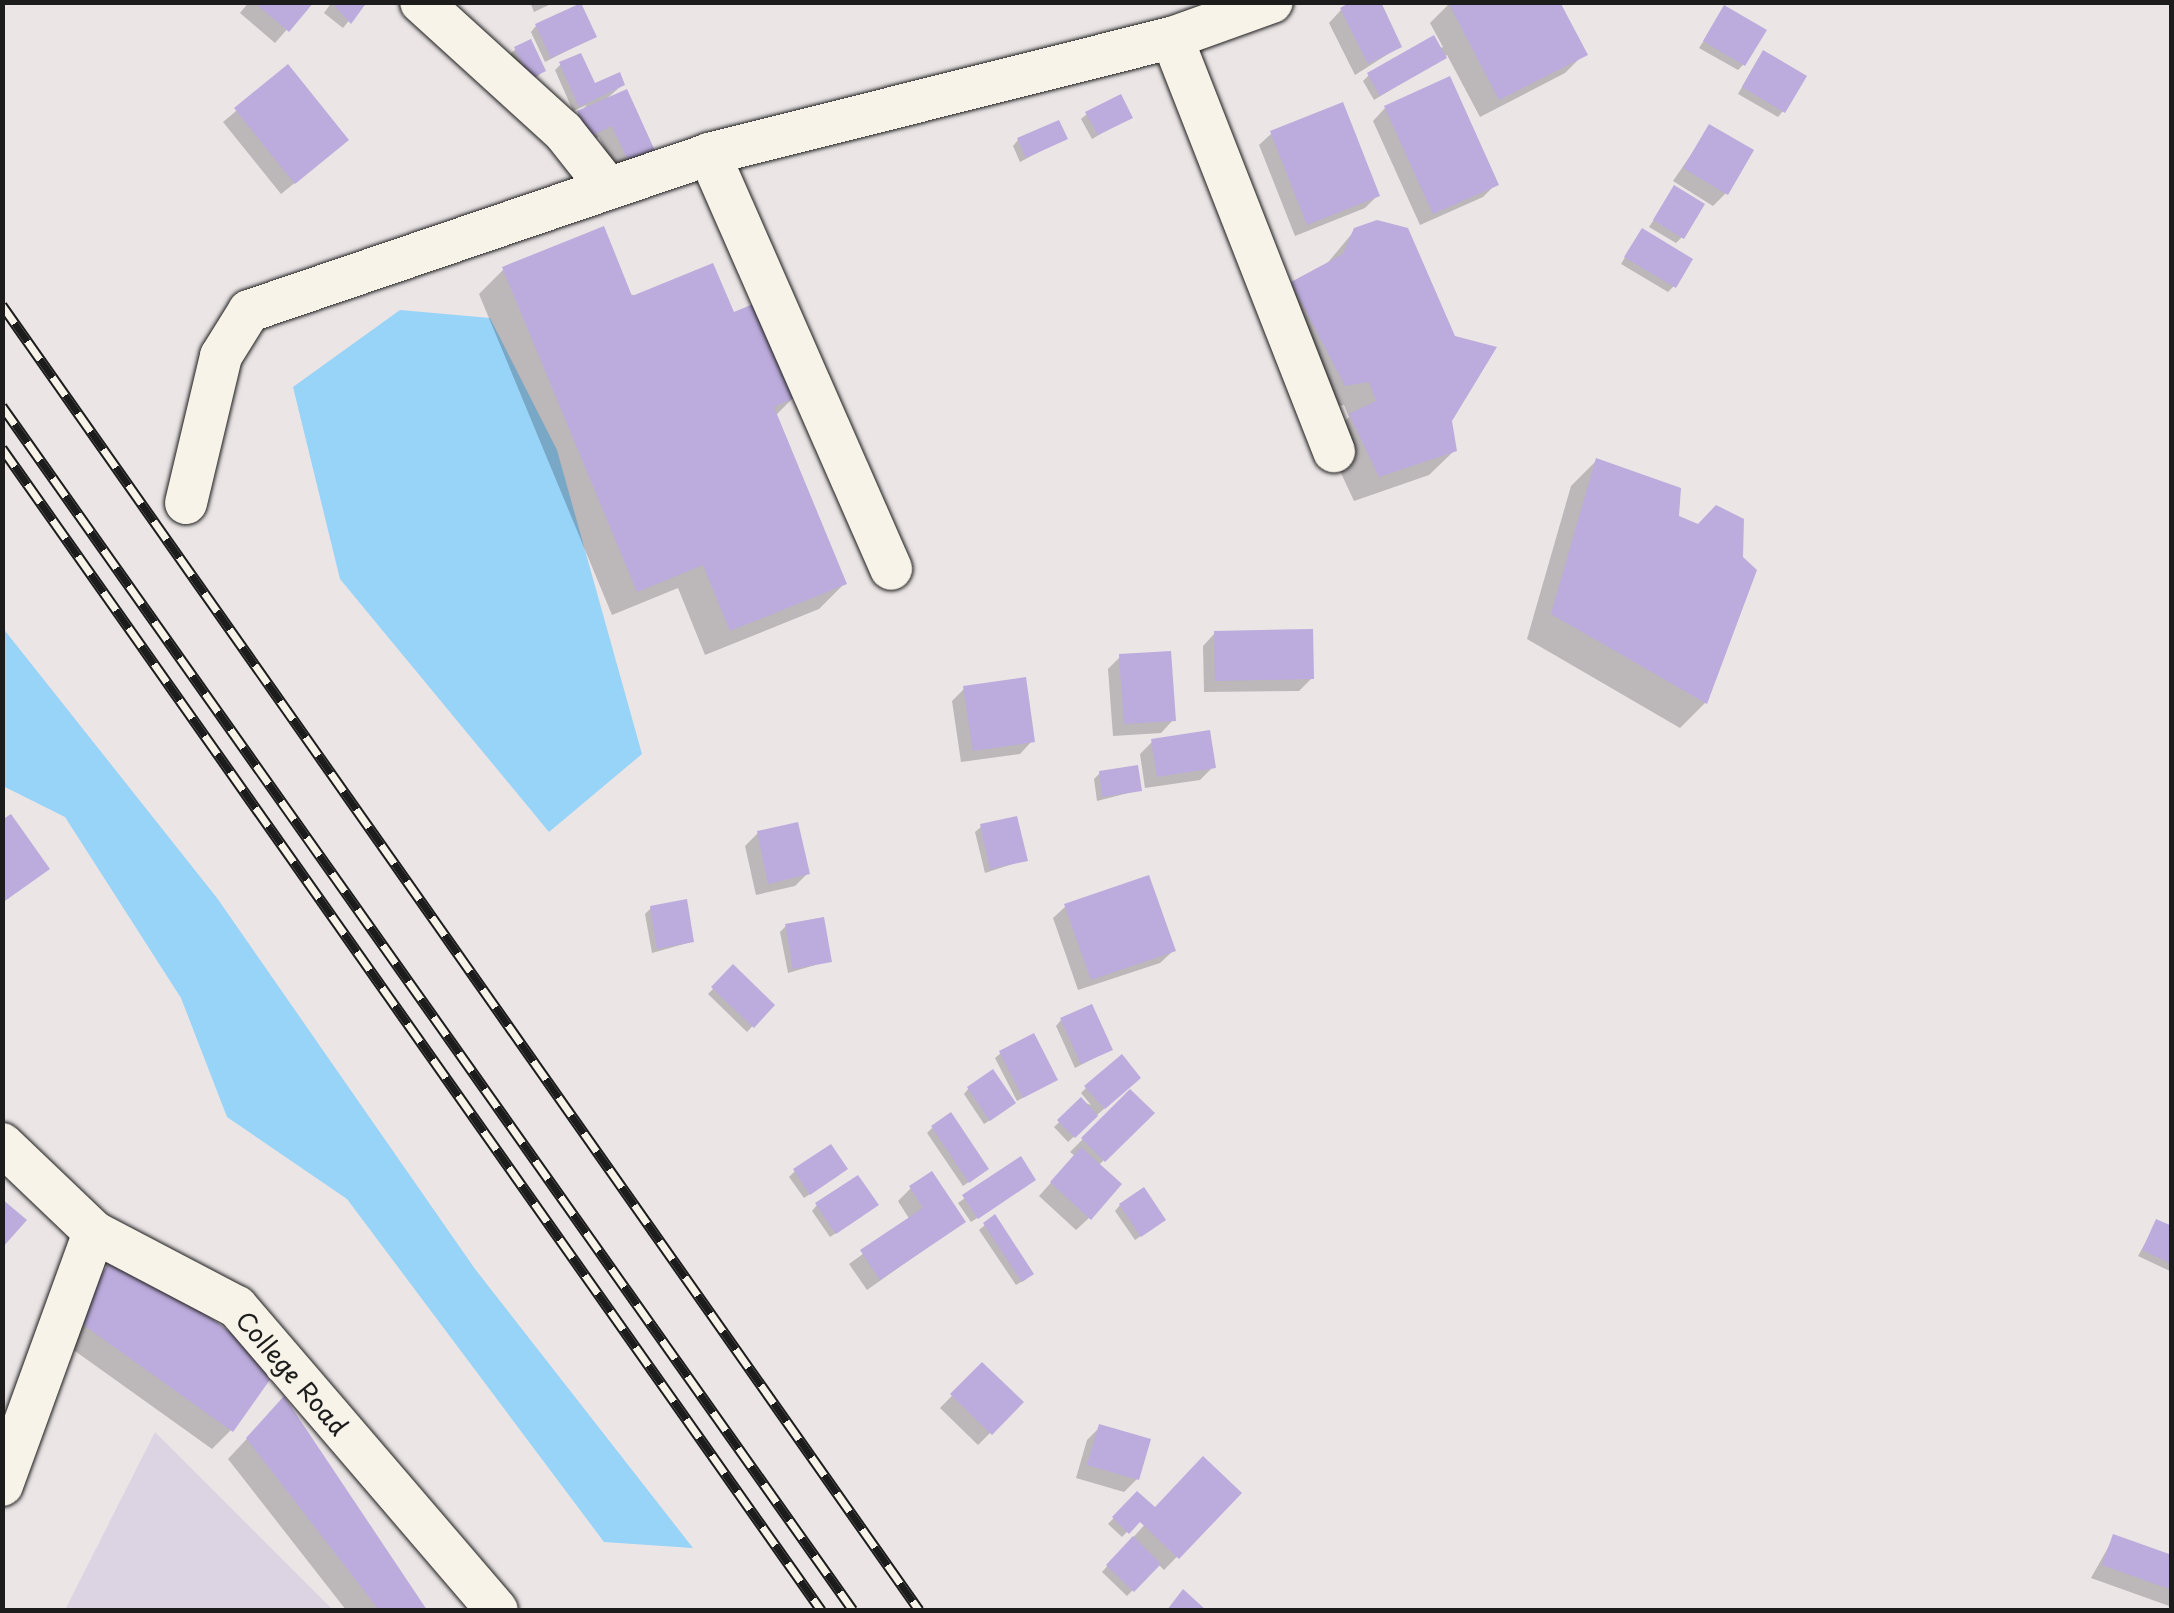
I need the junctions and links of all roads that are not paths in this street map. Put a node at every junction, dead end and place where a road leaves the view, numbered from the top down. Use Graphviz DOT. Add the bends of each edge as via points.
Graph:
graph roads {
  1 [pos="421,2"];
  2 [pos="1272,2"];
  3 [pos="1172,38"];
  4 [pos="709,154"];
  5 [pos="608,188"];
  6 [pos="1334,452"];
  7 [pos="186,503"];
  8 [pos="891,570"];
  9 [pos="2,1144"];
  10 [pos="94,1232"];
  11 [pos="2,1485"];
  12 [pos="497,1610"];
  1 -- 5 [label="street" via="563,131"];
  2 -- 3 [label="street"];
  3 -- 4 [label="street"];
  3 -- 6 [label="street"];
  4 -- 5 [label="street"];
  4 -- 8 [label="street"];
  5 -- 7 [label="street" via="249,311 222,356"];
  9 -- 10 [label="street, College Road"];
  10 -- 11 [label="street"];
  10 -- 12 [label="street, College Road" via="236,1306"];
}
